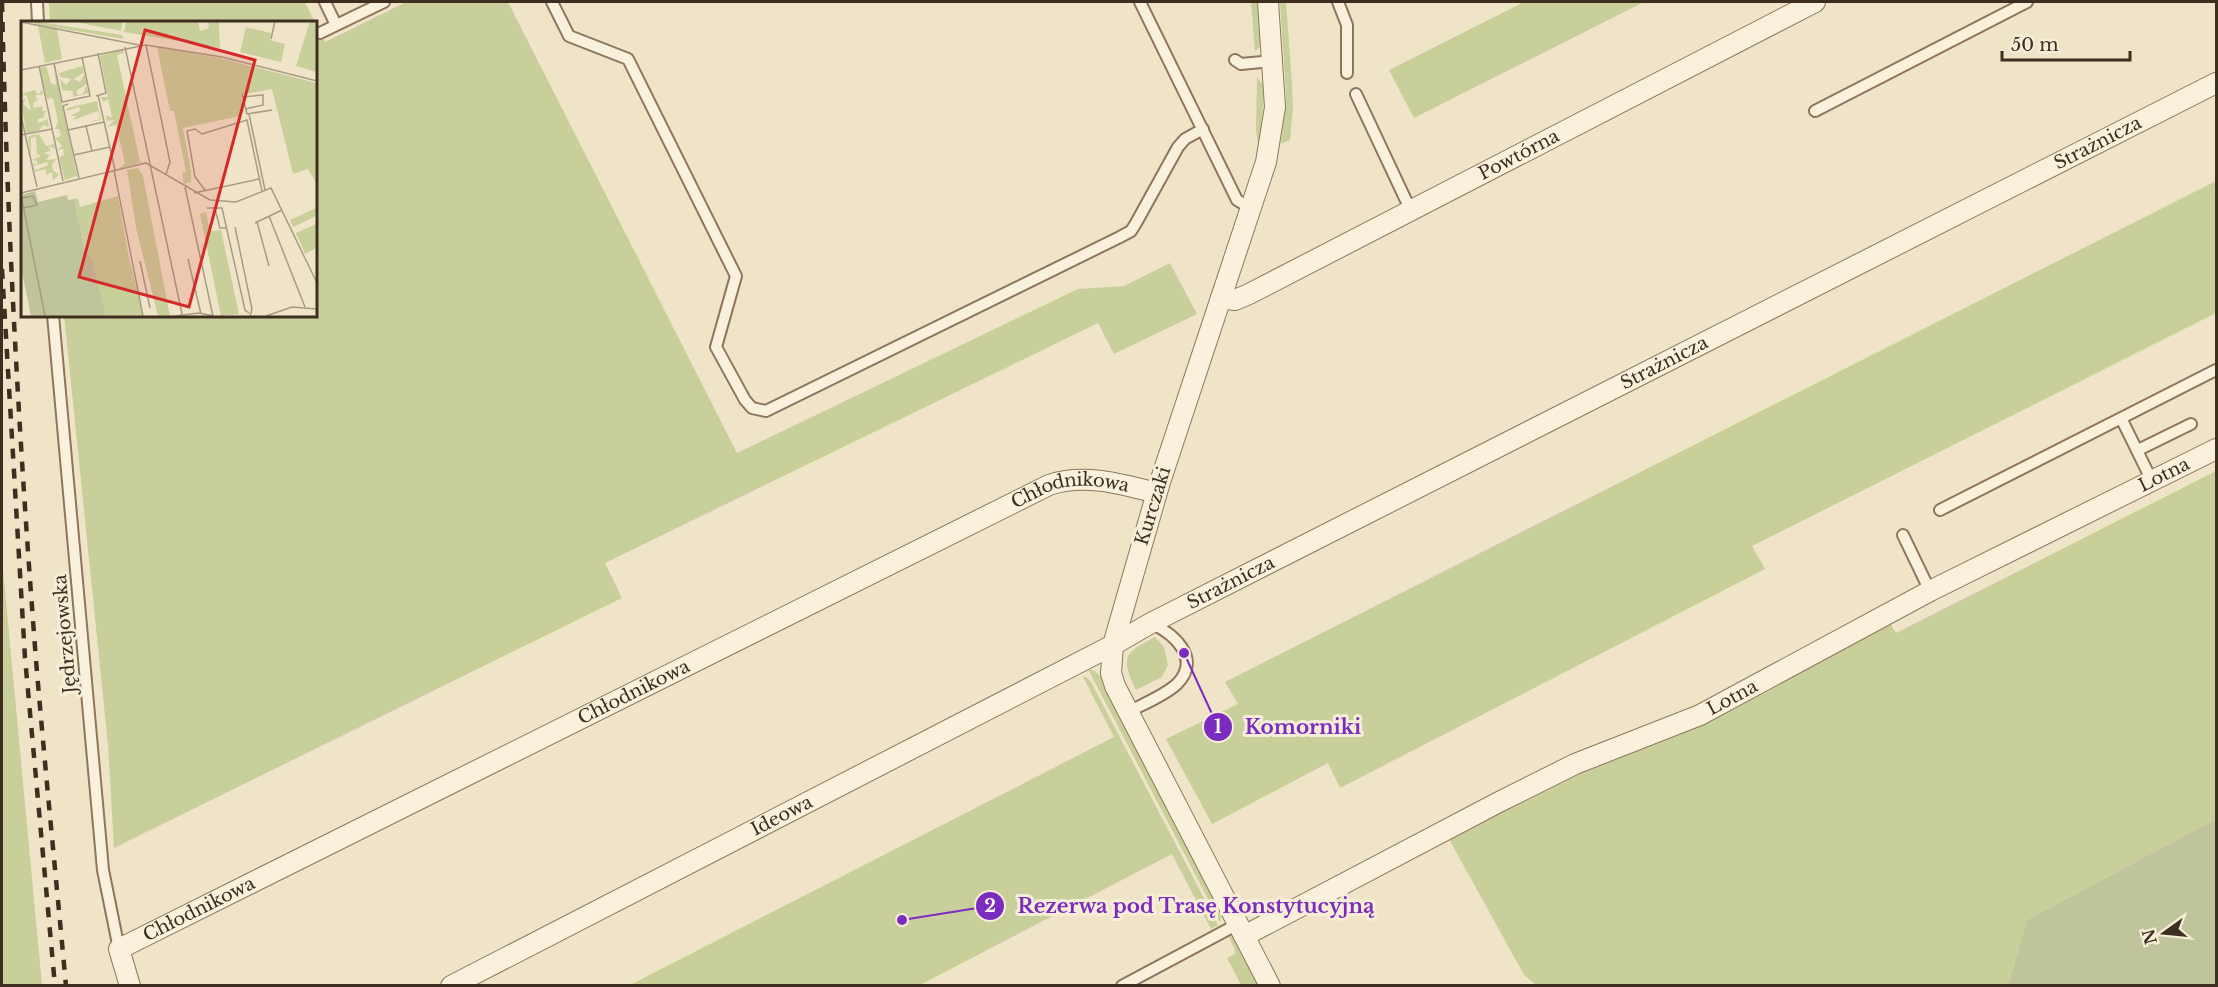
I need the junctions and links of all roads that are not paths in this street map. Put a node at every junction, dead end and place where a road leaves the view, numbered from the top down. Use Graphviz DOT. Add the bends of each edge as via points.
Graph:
graph roads {
  1 [pos="38,2"];
  2 [pos="325,2"];
  3 [pos="384,2"];
  4 [pos="552,2"];
  5 [pos="1140,2"];
  6 [pos="1268,2"];
  7 [pos="1340,2"];
  8 [pos="1815,2"];
  9 [pos="2027,2"];
  10 [pos="38,21"];
  11 [pos="336,25"];
  12 [pos="320,33"];
  13 [pos="1235,60"];
  14 [pos="1273,61"];
  15 [pos="1347,73"];
  16 [pos="2217,82"];
  17 [pos="1356,94"];
  18 [pos="1815,111"];
  19 [pos="1203,129"];
  20 [pos="1252,209"];
  21 [pos="1411,211"];
  22 [pos="1221,298"];
  23 [pos="53,316"];
  24 [pos="2217,370"];
  25 [pos="2121,418"];
  26 [pos="2191,424"];
  27 [pos="2217,449"];
  28 [pos="2138,450"];
  29 [pos="2152,481"];
  30 [pos="1156,494"];
  31 [pos="1940,510"];
  32 [pos="1903,535"];
  33 [pos="1930,591"];
  34 [pos="1151,623"];
  35 [pos="1113,645"];
  36 [pos="1128,712"];
  37 [pos="1241,930"];
  38 [pos="119,949"];
  39 [pos="130,986"];
  40 [pos="452,986"];
  41 [pos="1122,986"];
  42 [pos="1270,986"];
  1 -- 10 [label="lane"];
  2 -- 11 [label="lane"];
  3 -- 11 [label="lane"];
  4 -- 19 [label="lane" via="569,36 628,59 736,276 716,347 745,400 753,408 766,411 1131,231 1178,147"];
  5 -- 19 [label="lane"];
  6 -- 14 [label="street, Kurczaki"];
  7 -- 15 [label="lane" via="1347,26"];
  8 -- 21 [label="street, Powtórna"];
  9 -- 18 [label="lane"];
  11 -- 12 [label="lane"];
  13 -- 14 [label="lane" via="1241,64"];
  14 -- 20 [label="street, Kurczaki" via="1273,130"];
  16 -- 34 [label="street, Strażnicza"];
  17 -- 21 [label="lane"];
  19 -- 20 [label="lane" via="1237,200"];
  20 -- 22 [label="street, Kurczaki"];
  21 -- 22 [label="street, Powtórna" via="1240,299"];
  22 -- 30 [label="street, Kurczaki"];
  23 -- 38 [label="lane, Jędrzejowska" via="103,870"];
  24 -- 25 [label="lane"];
  25 -- 28 [label="lane"];
  25 -- 31 [label="lane"];
  26 -- 28 [label="lane"];
  27 -- 29 [label="street, Lotna"];
  28 -- 29 [label="lane"];
  29 -- 33 [label="street, Lotna"];
  30 -- 35 [label="street, Kurczaki"];
  30 -- 38 [label="street, Chłodnikowa" via="1089,479 1049,485"];
  32 -- 33 [label="lane"];
  33 -- 37 [label="street, Lotna" via="1709,711 1575,764"];
  34 -- 35 [label="street, Strażnicza"];
  34 -- 36 [label="lane" via="1168,631 1181,645 1184,669 1177,684"];
  35 -- 36 [label="street, Kurczaki" via="1112,680"];
  35 -- 40 [label="street, Ideowa"];
  36 -- 37 [label="street, Kurczaki"];
  37 -- 41 [label="lane"];
  37 -- 42 [label="street, Kurczaki"];
  38 -- 39 [label="street"];
}
